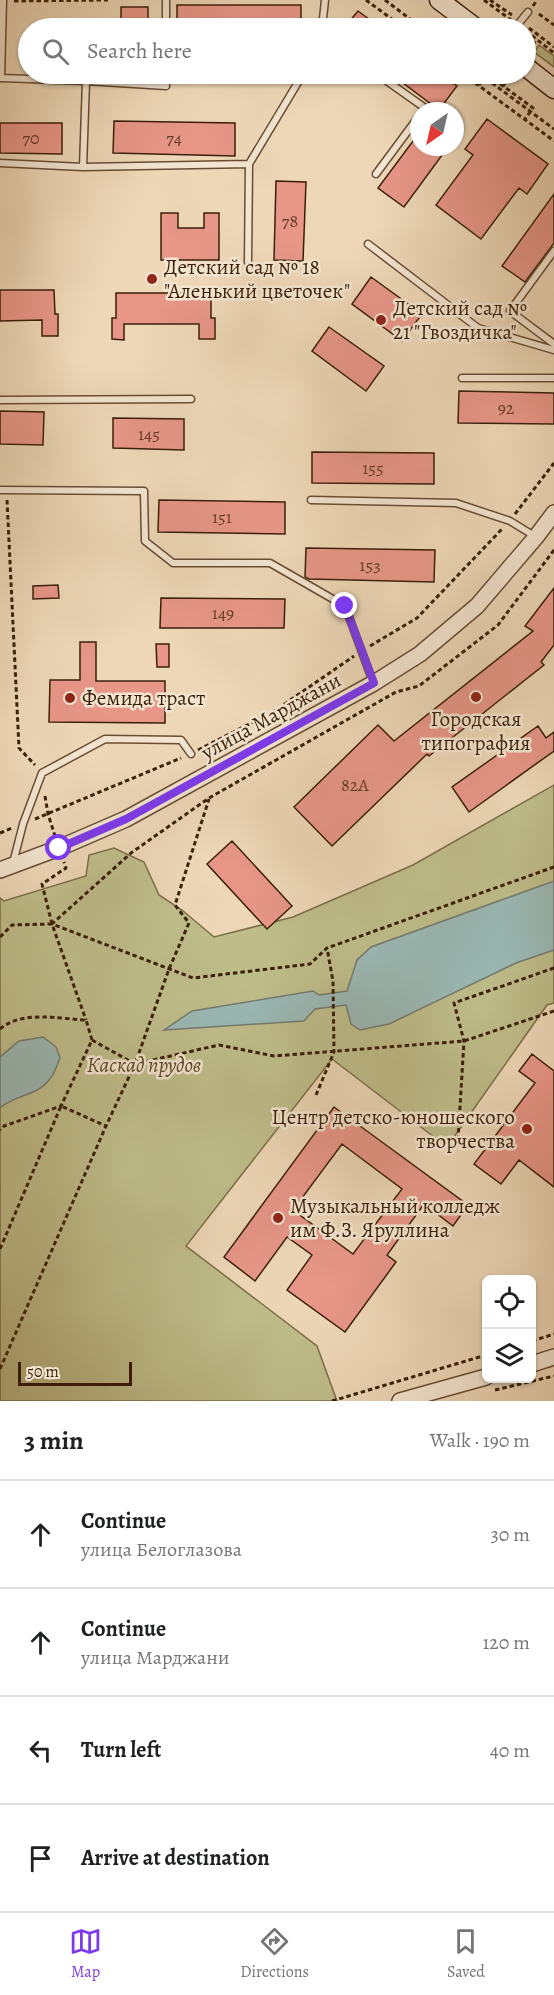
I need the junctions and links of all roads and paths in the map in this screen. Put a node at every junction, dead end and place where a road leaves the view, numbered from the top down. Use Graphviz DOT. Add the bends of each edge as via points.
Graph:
graph roads {
  1 [pos="3,0"];
  2 [pos="108,0"];
  3 [pos="166,0"];
  4 [pos="325,0"];
  5 [pos="366,0"];
  6 [pos="385,0"];
  7 [pos="439,0"];
  8 [pos="483,0"];
  9 [pos="528,12"];
  10 [pos="538,14"];
  11 [pos="166,18"];
  12 [pos="323,18"];
  13 [pos="390,18"];
  14 [pos="409,18"];
  15 [pos="463,18"];
  16 [pos="505,18"];
  17 [pos="523,18"];
  18 [pos="554,26"];
  19 [pos="538,38"];
  20 [pos="536,41"];
  21 [pos="1,50"];
  22 [pos="554,53"];
  23 [pos="536,75"];
  24 [pos="18,79"];
  25 [pos="86,84"];
  26 [pos="134,84"];
  27 [pos="166,84"];
  28 [pos="297,84"];
  29 [pos="391,84"];
  30 [pos="493,84"];
  31 [pos="500,84"];
  32 [pos="478,85"];
  33 [pos="503,86"];
  34 [pos="554,89"];
  35 [pos="417,102"];
  36 [pos="530,111"];
  37 [pos="524,119"];
  38 [pos="410,129"];
  39 [pos="554,129"];
  40 [pos="554,141"];
  41 [pos="0,163"];
  42 [pos="249,164"];
  43 [pos="83,166"];
  44 [pos="376,174"];
  45 [pos="368,244"];
  46 [pos="554,251"];
  47 [pos="248,262"];
  48 [pos="554,344"];
  49 [pos="554,350"];
  50 [pos="462,378"];
  51 [pos="554,378"];
  52 [pos="191,399"];
  53 [pos="0,400"];
  54 [pos="554,463"];
  55 [pos="3,491"];
  56 [pos="311,500"];
  57 [pos="554,513"];
  58 [pos="510,521"];
  59 [pos="536,537"];
  60 [pos="554,550"];
  61 [pos="362,651"];
  62 [pos="374,683"];
  63 [pos="191,754"];
  64 [pos="42,773"];
  65 [pos="209,798"];
  66 [pos="48,814"];
  67 [pos="24,824"];
  68 [pos="0,833"];
  69 [pos="59,848"];
  70 [pos="554,867"];
  71 [pos="6,868"];
  72 [pos="52,924"];
  73 [pos="0,937"];
  74 [pos="327,948"];
  75 [pos="554,968"];
  76 [pos="169,969"];
  77 [pos="554,1011"];
  78 [pos="86,1020"];
  79 [pos="0,1029"];
  80 [pos="92,1040"];
  81 [pos="464,1041"];
  82 [pos="334,1052"];
  83 [pos="135,1064"];
  84 [pos="316,1095"];
  85 [pos="61,1106"];
  86 [pos="106,1126"];
  87 [pos="0,1130"];
  88 [pos="458,1140"];
  89 [pos="0,1249"];
  90 [pos="554,1334"];
  91 [pos="536,1339"];
  92 [pos="482,1356"];
  93 [pos="554,1357"];
  94 [pos="536,1362"];
  95 [pos="0,1369"];
  96 [pos="554,1376"];
  97 [pos="489,1384"];
  98 [pos="332,1401"];
  99 [pos="400,1401"];
  1 -- 2 [label="path"];
  1 -- 21 [label="lane"];
  3 -- 11 [label="lane"];
  4 -- 12 [label="lane"];
  5 -- 13 [label="path"];
  6 -- 14 [label="path"];
  7 -- 15 [label="main road"];
  8 -- 16 [label="path"];
  9 -- 17 [label="lane"];
  10 -- 18 [label="path"];
  19 -- 20 [label="path"];
  19 -- 22 [label="path"];
  21 -- 24 [label="lane" via="1,78"];
  23 -- 34 [label="main road"];
  25 -- 43 [label="lane"];
  26 -- 27 [label="lane"];
  28 -- 42 [label="lane"];
  29 -- 35 [label="lane"];
  30 -- 36 [label="path"];
  31 -- 33 [label="path"];
  32 -- 37 [label="path"];
  33 -- 36 [label="path" via="533,108"];
  36 -- 37 [label="path"];
  36 -- 39 [label="path"];
  37 -- 40 [label="path"];
  38 -- 44 [label="lane"];
  41 -- 43 [label="lane"];
  42 -- 43 [label="lane"];
  42 -- 47 [label="lane"];
  45 -- 49 [label="lane" via="478,328"];
  46 -- 48 [label="lane" via="510,311"];
  50 -- 51 [label="lane"];
  52 -- 53 [label="lane"];
  54 -- 58 [label="path"];
  55 -- 61 [label="lane" via="144,491 144,541 173,563 270,563 345,606"];
  55 -- 64 [label="path" via="19,748"];
  56 -- 58 [label="lane" via="456,503"];
  57 -- 59 [label="street, улица Марджани"];
  58 -- 59 [label="lane"];
  58 -- 61 [label="path" via="417,618"];
  59 -- 62 [label="street, улица Марджани" via="477,606 420,654"];
  60 -- 65 [label="path" via="498,625 419,686 396,692"];
  61 -- 62 [label="lane"];
  61 -- 63 [label="path" via="273,712"];
  62 -- 69 [label="street, улица Марджани" via="126,819"];
  63 -- 64 [label="lane" via="181,740 105,739"];
  63 -- 66 [label="path"];
  64 -- 66 [label="path"];
  64 -- 67 [label="lane"];
  65 -- 72 [label="path" via="131,853"];
  65 -- 76 [label="path" via="175,905 189,923"];
  66 -- 67 [label="path"];
  66 -- 69 [label="path"];
  67 -- 68 [label="path"];
  67 -- 71 [label="lane"];
  69 -- 71 [label="street, улица Марджани"];
  69 -- 72 [label="path" via="66,868 42,884"];
  70 -- 74 [label="path"];
  72 -- 73 [label="path" via="12,925"];
  72 -- 76 [label="path"];
  72 -- 78 [label="path"];
  74 -- 76 [label="path" via="310,964 193,978"];
  74 -- 82 [label="path" via="333,981"];
  75 -- 81 [label="path" via="454,1003"];
  76 -- 83 [label="path"];
  77 -- 81 [label="path"];
  78 -- 79 [label="path" via="33,1017 7,1023"];
  78 -- 80 [label="path"];
  80 -- 83 [label="path"];
  80 -- 85 [label="path"];
  81 -- 82 [label="path"];
  81 -- 88 [label="path"];
  82 -- 83 [label="path" via="273,1056 219,1045"];
  82 -- 84 [label="path"];
  83 -- 86 [label="path"];
  85 -- 86 [label="path"];
  85 -- 87 [label="path"];
  85 -- 89 [label="path"];
  86 -- 95 [label="path"];
  90 -- 91 [label="path"];
  92 -- 98 [label="path"];
  93 -- 94 [label="street"];
  96 -- 97 [label="path"];
  97 -- 99 [label="street"];
}
